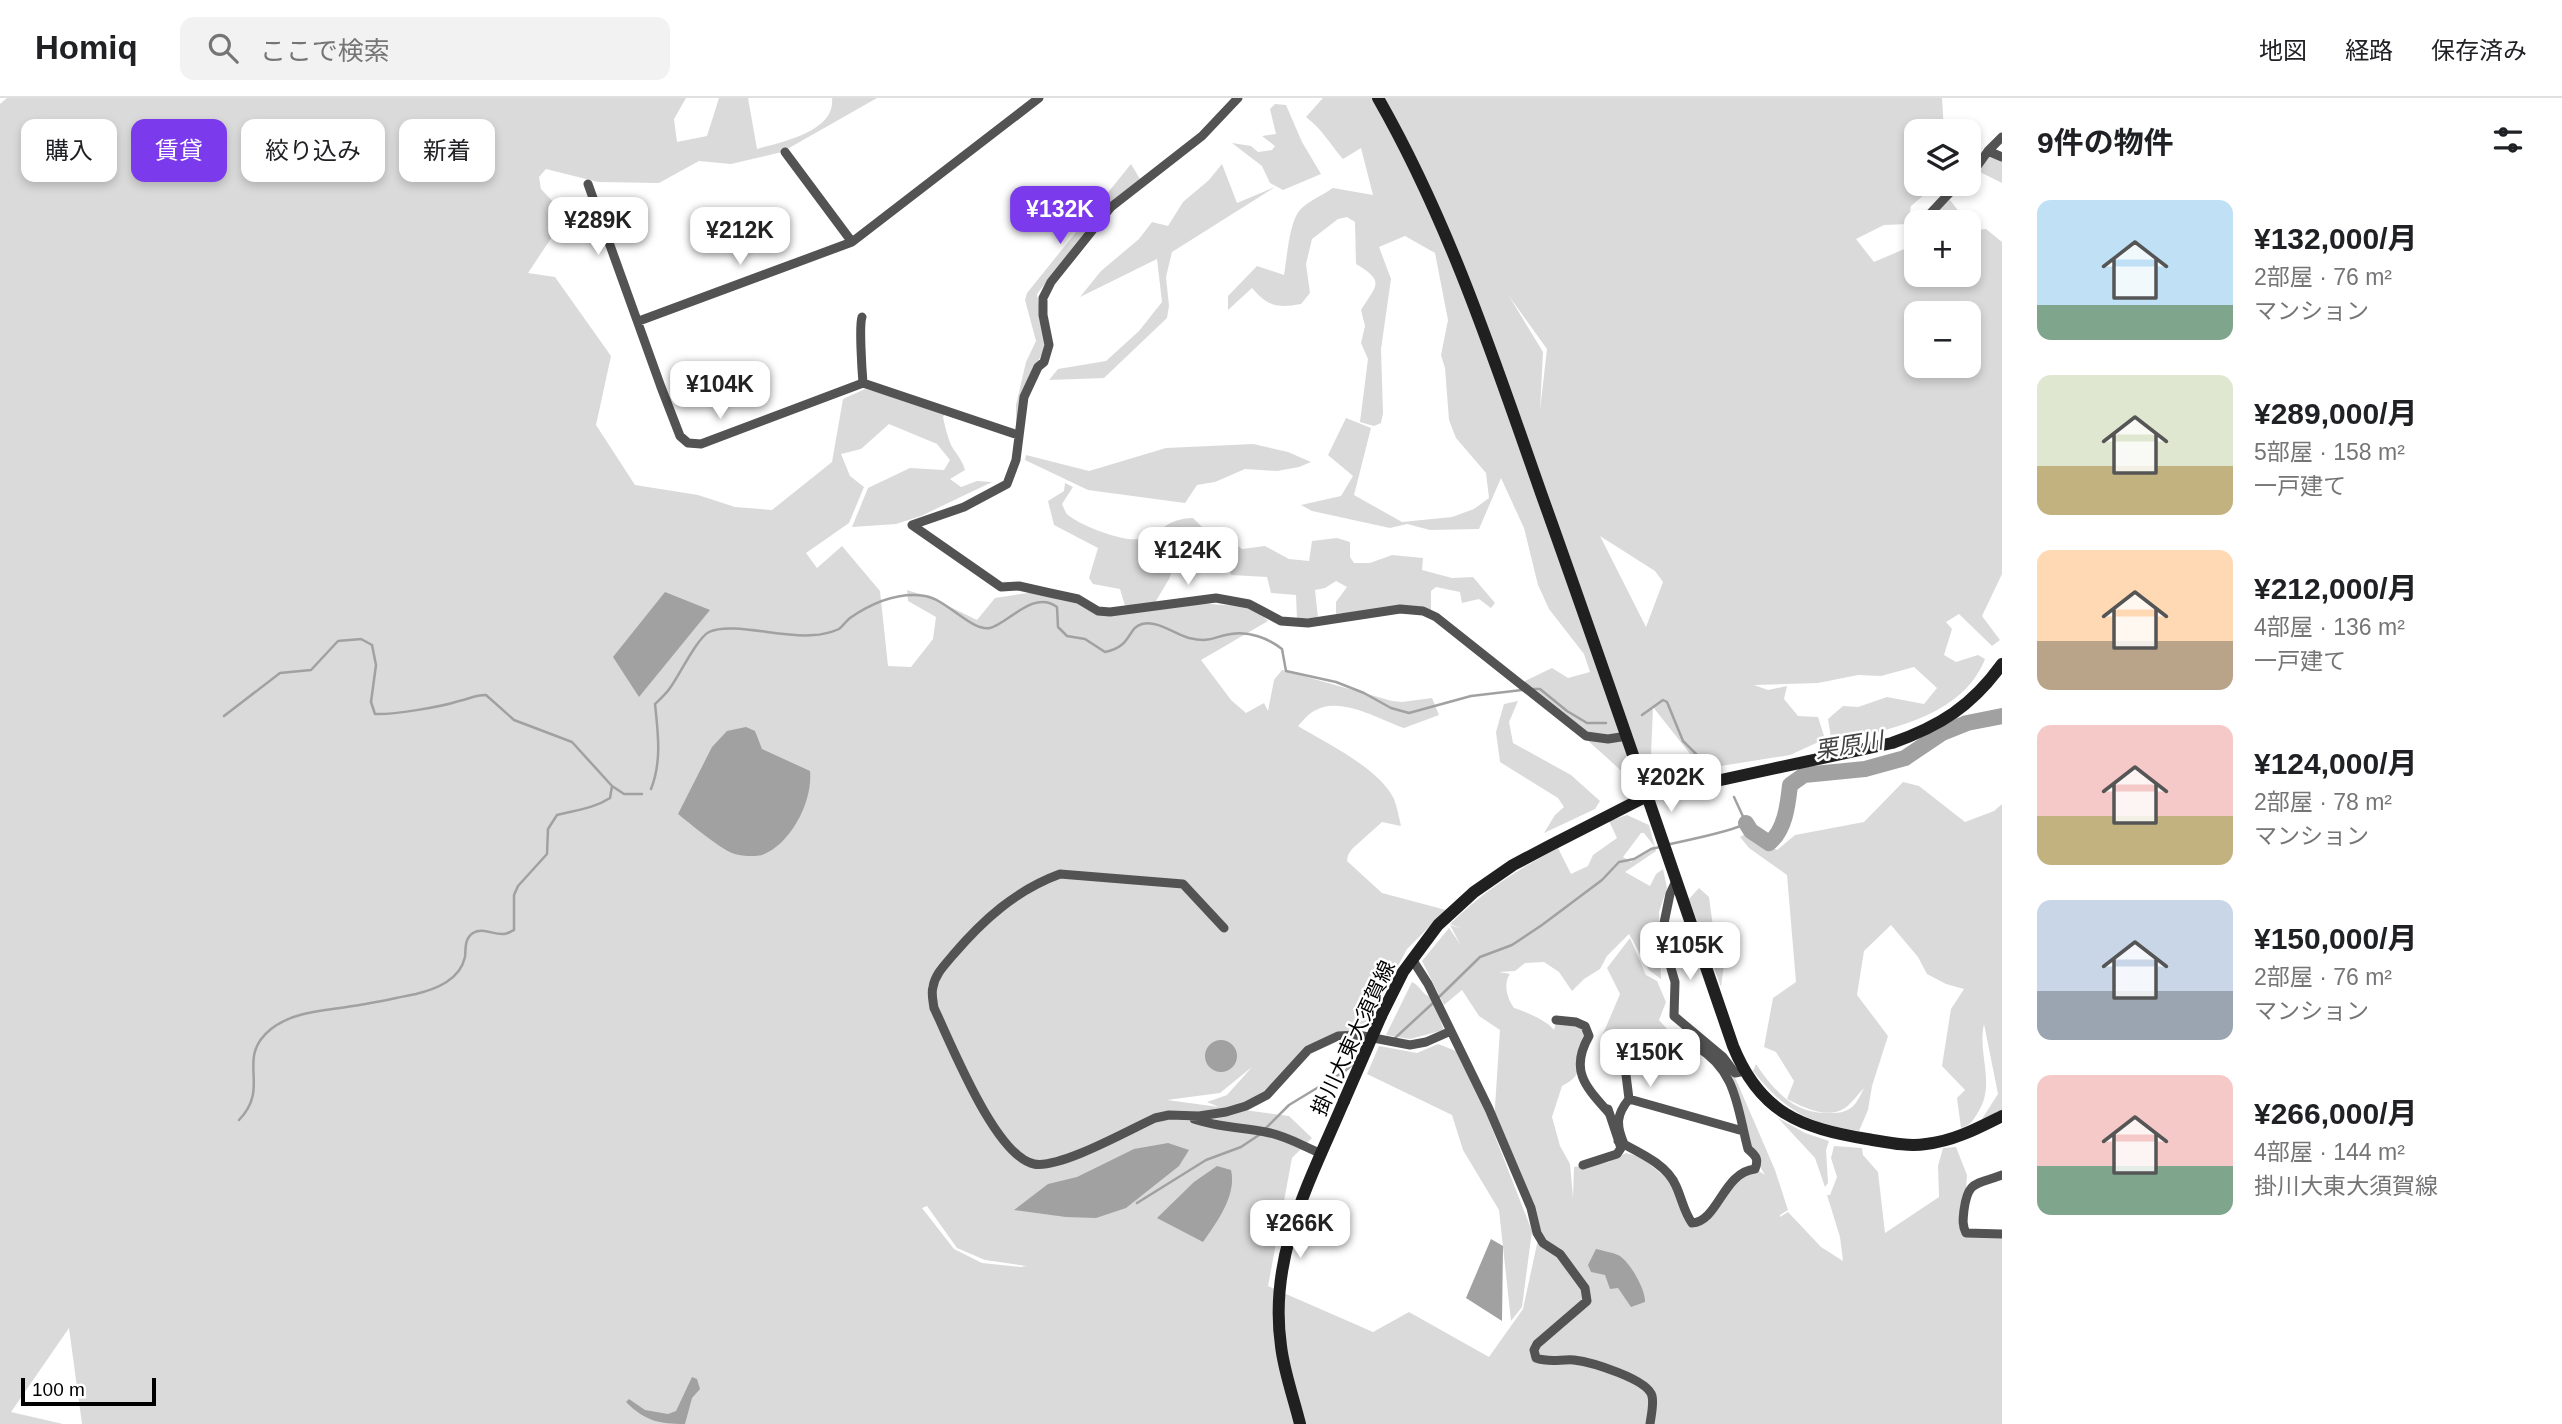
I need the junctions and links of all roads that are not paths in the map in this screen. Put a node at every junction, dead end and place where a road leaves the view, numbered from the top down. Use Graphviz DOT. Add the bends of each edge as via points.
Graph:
graph roads {
  1 [pos="1039,98"];
  2 [pos="1238,98"];
  3 [pos="1378,98"];
  4 [pos="2002,137"];
  5 [pos="1988,151"];
  6 [pos="785,152"];
  7 [pos="2002,157"];
  8 [pos="1981,161"];
  9 [pos="588,184"];
  10 [pos="1947,196"];
  11 [pos="1933,210"];
  12 [pos="852,242"];
  13 [pos="862,317"];
  14 [pos="639,321"];
  15 [pos="863,383"];
  16 [pos="1018,435"];
  17 [pos="2002,664"];
  18 [pos="1627,736"];
  19 [pos="1647,796"];
  20 [pos="1676,881"];
  21 [pos="1224,928"];
  22 [pos="1412,959"];
  23 [pos="1556,1020"];
  24 [pos="1451,1031"];
  25 [pos="1699,1043"];
  26 [pos="1745,1070"];
  27 [pos="1598,1093"];
  28 [pos="1629,1098"];
  29 [pos="1609,1113"];
  30 [pos="1186,1115"];
  31 [pos="2002,1116"];
  32 [pos="1743,1131"];
  33 [pos="1621,1142"];
  34 [pos="1322,1154"];
  35 [pos="1583,1165"];
  36 [pos="2002,1175"];
  37 [pos="2002,1234"];
  38 [pos="1300,1424"];
  39 [pos="1650,1424"];
  1 -- 12 [label="street"];
  2 -- 16 [label="street" via="1202,136 1111,207 1051,282 1043,298 1049,345 1024,397"];
  3 -- 18 [label="street" via="1455,258"];
  4 -- 5 [label="street"];
  5 -- 7 [label="street"];
  5 -- 8 [label="street"];
  6 -- 12 [label="street"];
  9 -- 14 [label="street"];
  10 -- 11 [label="street"];
  12 -- 14 [label="street"];
  13 -- 15 [label="street"];
  14 -- 15 [label="street" via="680,436 688,443 701,443"];
  15 -- 16 [label="street"];
  16 -- 18 [label="street" via="1016,460 1007,484 964,507 912,525 1001,587 1019,586 1078,599 1098,611 1110,612 1216,598 1249,604 1281,621 1308,623 1400,609 1423,611 1586,736"];
  17 -- 19 [label="street, 掛川大東大須賀線" via="1976,697 1922,733"];
  18 -- 19 [label="street"];
  19 -- 20 [label="street"];
  19 -- 22 [label="street, 掛川大東大須賀線" via="1537,852 1474,892 1438,925"];
  20 -- 25 [label="street" via="1664,923 1675,982 1673,1010"];
  20 -- 26 [label="street"];
  21 -- 30 [label="street" via="1183,884 1060,874 1004,904 975,929 938,972 932,988 934,1008 990,1123 1022,1158 1034,1164 1054,1163 1154,1118"];
  22 -- 24 [label="street"];
  22 -- 34 [label="street, 掛川大東大須賀線, bridge" via="1381,1016"];
  23 -- 29 [label="street" via="1585,1026 1590,1037 1581,1051 1582,1079"];
  24 -- 30 [label="street" via="1410,1045 1338,1036 1308,1050 1267,1095 1226,1112"];
  24 -- 39 [label="street" via="1489,1109 1537,1233 1560,1254 1585,1288 1587,1301 1537,1343 1536,1358 1590,1364 1646,1387 1652,1396"];
  25 -- 26 [label="street" via="1723,1057 1735,1073"];
  25 -- 28 [label="street" via="1683,1050 1642,1039 1625,1067"];
  25 -- 32 [label="street" via="1731,1082"];
  26 -- 31 [label="street" via="1775,1107 1799,1123 1840,1135 1926,1144 1963,1135"];
  27 -- 29 [label="street"];
  28 -- 32 [label="street"];
  28 -- 33 [label="street" via="1618,1114"];
  29 -- 33 [label="street"];
  30 -- 34 [label="street" via="1213,1125 1275,1134"];
  32 -- 33 [label="street" via="1748,1149 1756,1156 1755,1169 1740,1174 1718,1198 1710,1215 1696,1223 1686,1215 1665,1170"];
  33 -- 35 [label="street" via="1617,1154"];
  34 -- 38 [label="street, 掛川大東大須賀線" via="1287,1240 1281,1273 1281,1348"];
  36 -- 37 [label="street" via="1967,1192 1963,1226 1966,1233"];
}
